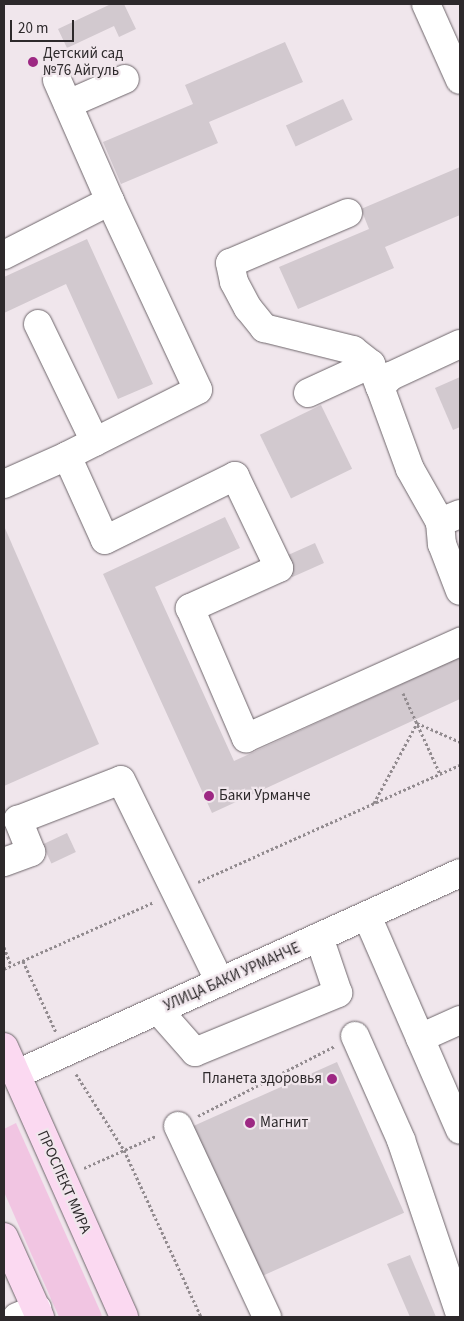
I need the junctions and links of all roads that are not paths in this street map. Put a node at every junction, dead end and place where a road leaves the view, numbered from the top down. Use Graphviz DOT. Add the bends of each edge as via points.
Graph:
graph roads {
  1 [pos="426,4"];
  2 [pos="125,78"];
  3 [pos="57,80"];
  4 [pos="460,80"];
  5 [pos="68,104"];
  6 [pos="110,201"];
  7 [pos="348,213"];
  8 [pos="4,255"];
  9 [pos="38,324"];
  10 [pos="460,344"];
  11 [pos="375,375"];
  12 [pos="308,393"];
  13 [pos="94,442"];
  14 [pos="66,456"];
  15 [pos="4,484"];
  16 [pos="450,518"];
  17 [pos="460,591"];
  18 [pos="460,642"];
  19 [pos="4,862"];
  20 [pos="460,874"];
  21 [pos="367,916"];
  22 [pos="319,938"];
  23 [pos="220,982"];
  24 [pos="158,1010"];
  25 [pos="460,1020"];
  26 [pos="355,1036"];
  27 [pos="420,1038"];
  28 [pos="4,1047"];
  29 [pos="10,1077"];
  30 [pos="178,1126"];
  31 [pos="460,1130"];
  32 [pos="4,1237"];
  33 [pos="122,1313"];
  34 [pos="31,1314"];
  35 [pos="460,1314"];
  36 [pos="267,1317"];
  1 -- 4 [label="street"];
  2 -- 5 [label="street"];
  3 -- 5 [label="street"];
  5 -- 6 [label="street"];
  6 -- 8 [label="street"];
  6 -- 13 [label="street" via="198,390"];
  7 -- 11 [label="street" via="230,263 234,282 264,328 354,350"];
  9 -- 13 [label="street"];
  10 -- 11 [label="street" via="391,376"];
  11 -- 12 [label="street"];
  11 -- 16 [label="street" via="410,469"];
  13 -- 14 [label="street"];
  14 -- 15 [label="street"];
  14 -- 18 [label="street" via="104,540 235,476 279,568 190,608 246,738"];
  16 -- 17 [label="street" via="442,544"];
  19 -- 23 [label="street" via="31,852 18,820 121,780"];
  20 -- 21 [label="street, УЛИЦА БАКИ УРМАНЧЕ"];
  21 -- 22 [label="street, УЛИЦА БАКИ УРМАНЧЕ"];
  21 -- 27 [label="street"];
  22 -- 23 [label="street, УЛИЦА БАКИ УРМАНЧЕ"];
  22 -- 24 [label="street" via="338,993 195,1052"];
  23 -- 24 [label="street, УЛИЦА БАКИ УРМАНЧЕ"];
  24 -- 29 [label="street, УЛИЦА БАКИ УРМАНЧЕ"];
  25 -- 27 [label="street"];
  26 -- 35 [label="street" via="401,1140"];
  27 -- 31 [label="street"];
  28 -- 29 [label="main road, ПРОСПЕКТ МИРА"];
  29 -- 33 [label="main road, ПРОСПЕКТ МИРА" via="62,1178"];
  30 -- 36 [label="street"];
  32 -- 34 [label="main road"];
}
